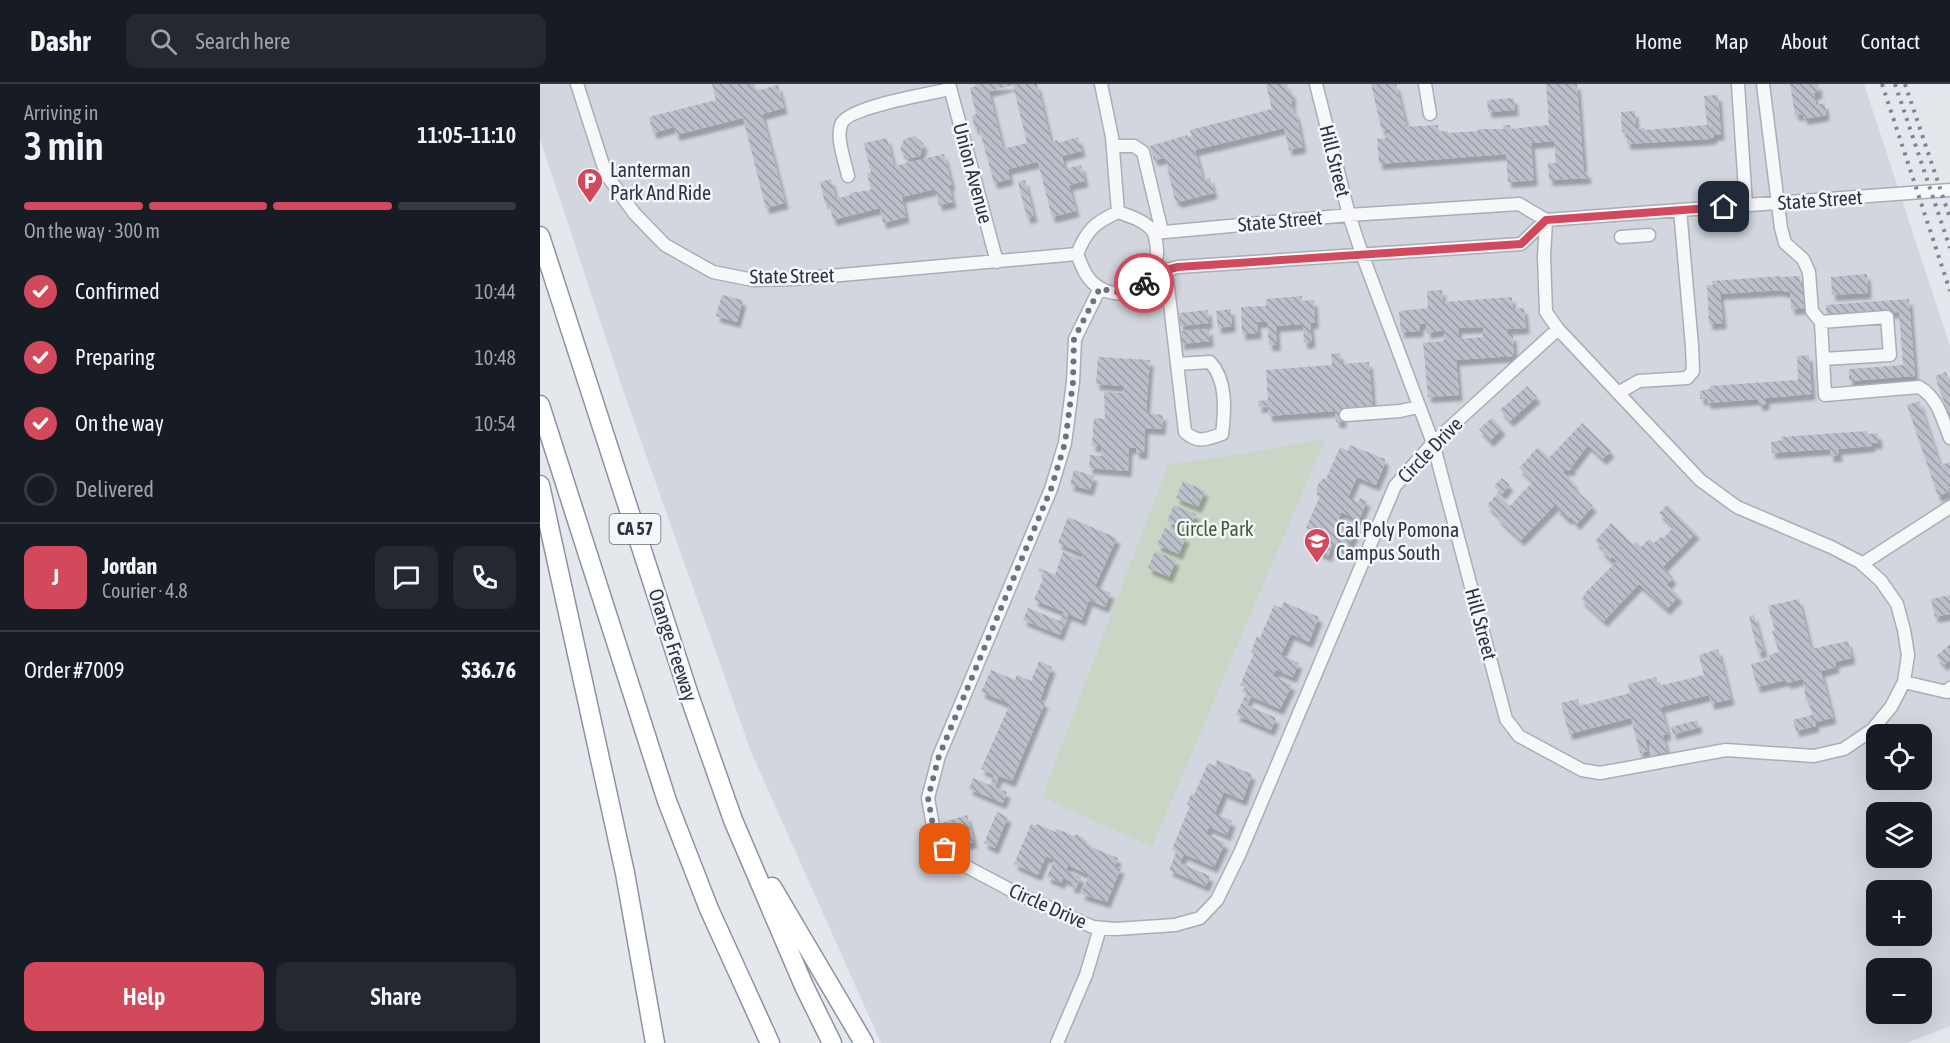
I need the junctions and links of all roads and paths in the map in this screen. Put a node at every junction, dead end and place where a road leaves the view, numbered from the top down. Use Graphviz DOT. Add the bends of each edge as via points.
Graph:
graph roads {
  1 [pos="577,84"];
  2 [pos="1101,84"];
  3 [pos="1316,84"];
  4 [pos="1425,84"];
  5 [pos="1738,84"];
  6 [pos="1763,84"];
  7 [pos="949,87"];
  8 [pos="1430,114"];
  9 [pos="1113,146"];
  10 [pos="848,176"];
  11 [pos="1950,190"];
  12 [pos="1779,203"];
  13 [pos="1746,205"];
  14 [pos="1680,210"];
  15 [pos="1118,212"];
  16 [pos="1349,215"];
  17 [pos="1546,220"];
  18 [pos="1158,232"];
  19 [pos="1649,235"];
  20 [pos="540,236"];
  21 [pos="1621,237"];
  22 [pos="1077,254"];
  23 [pos="1362,254"];
  24 [pos="997,262"];
  25 [pos="1160,271"];
  26 [pos="1100,288"];
  27 [pos="1821,322"];
  28 [pos="1558,329"];
  29 [pos="1823,359"];
  30 [pos="1177,364"];
  31 [pos="1618,393"];
  32 [pos="540,405"];
  33 [pos="1418,407"];
  34 [pos="1346,415"];
  35 [pos="1950,438"];
  36 [pos="1433,443"];
  37 [pos="540,485"];
  38 [pos="1950,507"];
  39 [pos="1862,564"];
  40 [pos="1904,682"];
  41 [pos="1950,688"];
  42 [pos="733,820"];
  43 [pos="1100,928"];
  44 [pos="655,1043"];
  45 [pos="770,1043"];
  46 [pos="832,1043"];
  47 [pos="864,1043"];
  48 [pos="1057,1043"];
  1 -- 24 [label="street, State Street" via="606,174 634,213 665,244 713,272 753,280 796,279"];
  2 -- 9 [label="street"];
  3 -- 16 [label="street, Hill Street"];
  4 -- 8 [label="street"];
  5 -- 13 [label="street"];
  6 -- 12 [label="street"];
  7 -- 10 [label="street" via="848,116 841,123 840,136"];
  7 -- 24 [label="street, Union Avenue"];
  9 -- 15 [label="street"];
  9 -- 18 [label="street" via="1134,146 1143,152"];
  11 -- 12 [label="street, State Street"];
  12 -- 13 [label="street, State Street"];
  12 -- 27 [label="street" via="1785,243 1803,259 1809,272 1812,311"];
  13 -- 14 [label="street, State Street"];
  14 -- 17 [label="street, State Street"];
  14 -- 31 [label="street" via="1693,371 1687,378 1639,381"];
  15 -- 18 [label="street"];
  15 -- 22 [label="street" via="1098,221 1084,236"];
  16 -- 17 [label="street, State Street" via="1519,204"];
  16 -- 18 [label="street, State Street"];
  16 -- 23 [label="street, Hill Street"];
  17 -- 23 [label="street, State Street" via="1521,244"];
  17 -- 28 [label="street" via="1546,312"];
  18 -- 25 [label="street"];
  19 -- 21 [label="street"];
  20 -- 42 [label="highway, Orange Freeway / CA 57"];
  22 -- 24 [label="street, State Street"];
  22 -- 26 [label="street" via="1084,273"];
  23 -- 25 [label="street, State Street"];
  23 -- 33 [label="street, Hill Street"];
  25 -- 26 [label="street" via="1138,289 1117,294"];
  25 -- 30 [label="street"];
  26 -- 43 [label="street, Circle Drive" via="1074,339 1065,443 1051,489 939,756 928,798 935,837 954,860 1018,894"];
  27 -- 29 [label="street"];
  27 -- 29 [label="street" via="1887,317 1890,356"];
  28 -- 31 [label="street"];
  28 -- 36 [label="street, Circle Drive"];
  29 -- 35 [label="street" via="1825,395 1919,387 1937,404"];
  30 -- 30 [label="street" via="1185,432 1192,439 1205,440 1222,434 1225,410 1220,372 1210,362"];
  31 -- 39 [label="street" via="1700,480 1737,507 1832,547"];
  32 -- 45 [label="highway, CA 57" via="667,801 714,920"];
  33 -- 34 [label="street"];
  33 -- 36 [label="street, Hill Street"];
  36 -- 40 [label="street, Hill Street" via="1506,719 1519,736 1582,770 1600,773 1726,750 1814,756 1844,749 1872,730 1891,707"];
  36 -- 43 [label="street, Circle Drive" via="1395,486 1217,900 1200,918 1175,925"];
  37 -- 44 [label="highway" via="625,873"];
  38 -- 39 [label="street"];
  39 -- 40 [label="street" via="1881,581 1897,604 1908,655"];
  40 -- 41 [label="street" via="1947,692"];
  42 -- 46 [label="highway, Orange Freeway / CA 57"];
  42 -- 47 [label="highway"];
  43 -- 48 [label="street" via="1086,975"];
}
